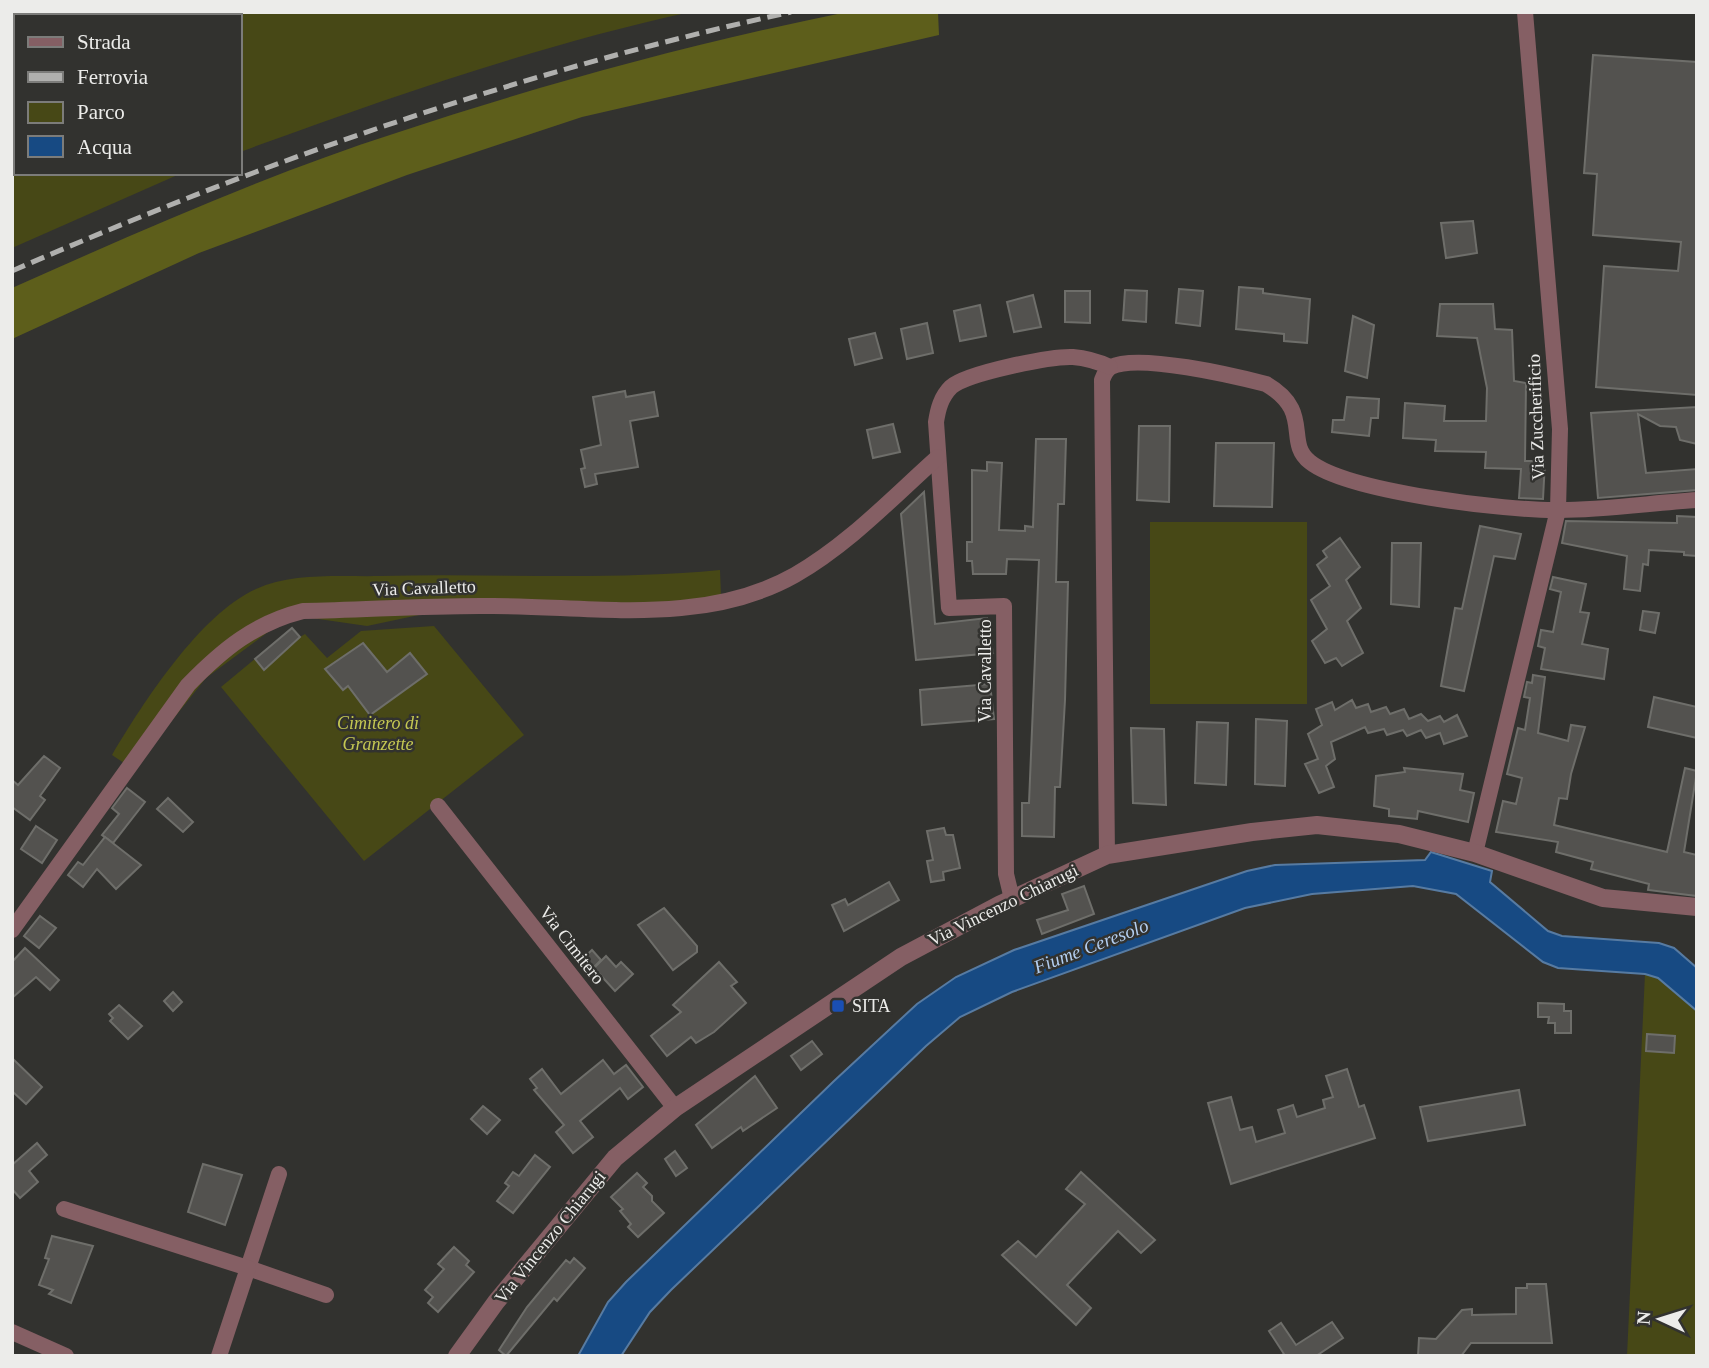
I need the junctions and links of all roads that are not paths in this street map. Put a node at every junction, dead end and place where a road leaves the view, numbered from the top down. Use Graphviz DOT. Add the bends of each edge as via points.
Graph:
graph roads {
  1 [pos="1525,12"];
  2 [pos="1110,367"];
  3 [pos="938,457"];
  4 [pos="1697,500"];
  5 [pos="1558,510"];
  6 [pos="438,806"];
  7 [pos="1475,853"];
  8 [pos="1107,855"];
  9 [pos="1012,899"];
  10 [pos="1697,907"];
  11 [pos="12,930"];
  12 [pos="675,1108"];
  13 [pos="279,1174"];
  14 [pos="64,1209"];
  15 [pos="248,1268"];
  16 [pos="326,1295"];
  17 [pos="12,1332"];
  18 [pos="66,1356"];
  19 [pos="219,1356"];
  20 [pos="457,1356"];
  1 -- 5 [label="street, Via Zuccherificio" via="1560,429"];
  2 -- 3 [label="street, Via Cavalletto" via="1072,357 961,380 939,406"];
  2 -- 5 [label="street, Via Cavalletto" via="1167,364 1266,384 1280,392 1294,410 1298,444 1309,462 1359,485 1458,501"];
  2 -- 8 [label="street" via="1102,380"];
  3 -- 9 [label="street, Via Cavalletto" via="949,608 1004,606 1006,874"];
  3 -- 11 [label="street, Via Cavalletto" via="834,550 793,576 749,594 688,607 627,612 415,606 303,611 251,630 219,653 188,685"];
  4 -- 5 [label="street, Via Cavalletto"];
  5 -- 7 [label="street, Via Zuccherificio"];
  6 -- 12 [label="street, Via Cimitero"];
  7 -- 8 [label="street, Via Vincenzo Chiarugi" via="1399,834 1317,825"];
  7 -- 10 [label="street, Via Vincenzo Chiarugi" via="1603,898"];
  8 -- 9 [label="street, Via Vincenzo Chiarugi"];
  9 -- 12 [label="street, Via Vincenzo Chiarugi" via="901,957"];
  12 -- 20 [label="street, Via Vincenzo Chiarugi" via="615,1158 503,1292"];
  13 -- 15 [label="street"];
  14 -- 15 [label="street"];
  15 -- 16 [label="street"];
  15 -- 19 [label="street"];
  17 -- 18 [label="street"];
}
